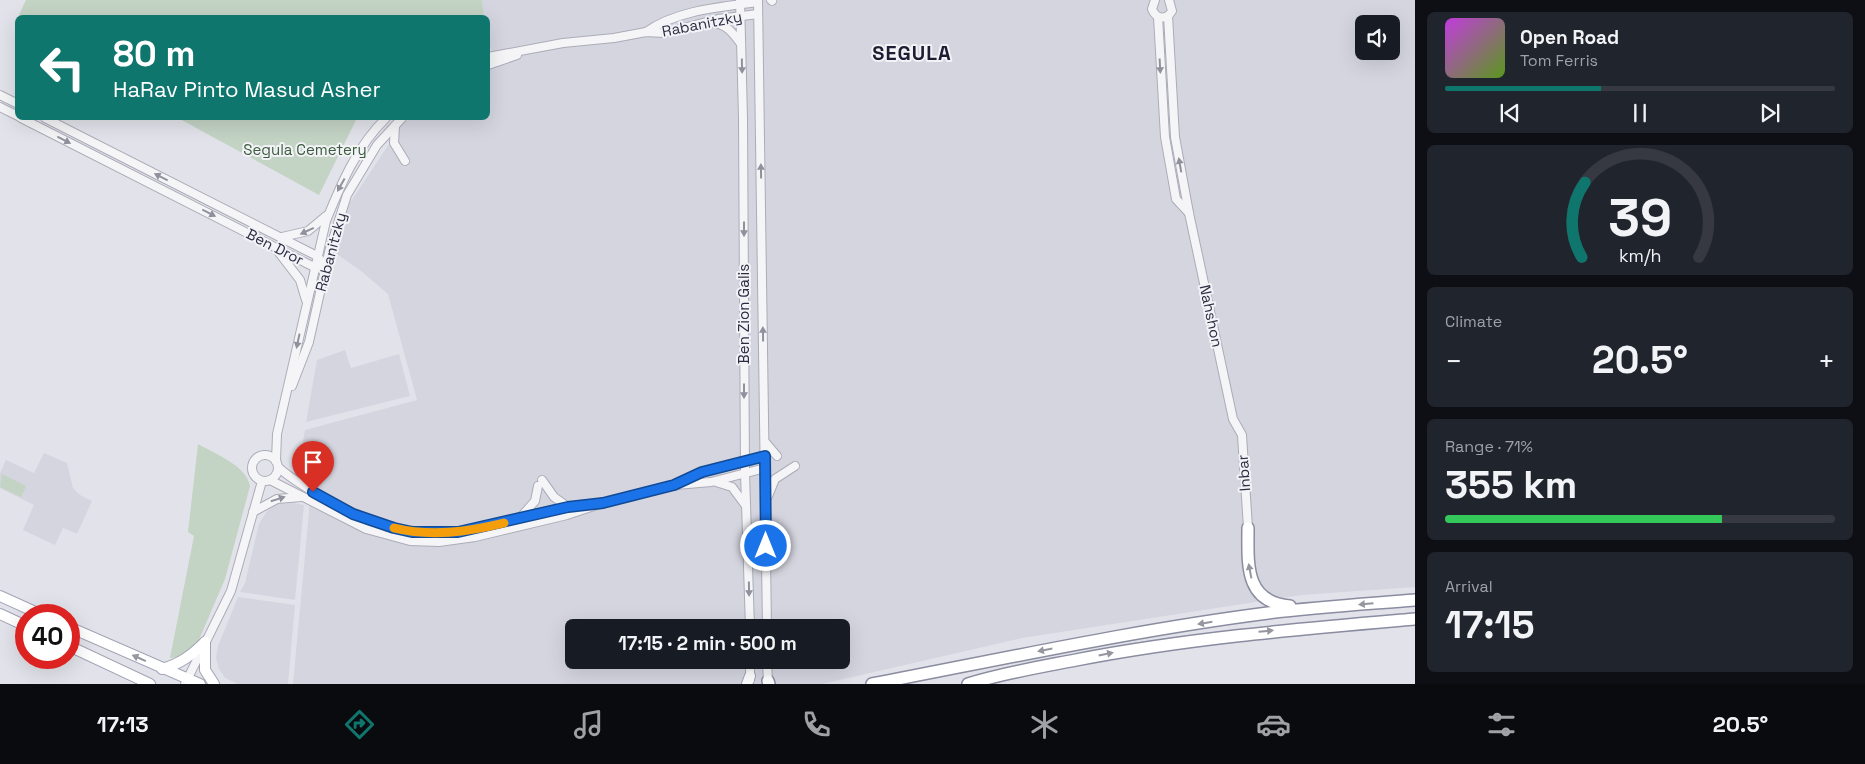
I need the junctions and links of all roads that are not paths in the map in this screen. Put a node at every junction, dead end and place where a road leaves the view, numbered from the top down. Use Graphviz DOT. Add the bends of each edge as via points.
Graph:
graph roads {
  1 [pos="1155,0"];
  2 [pos="1169,0"];
  3 [pos="758,1"];
  4 [pos="740,2"];
  5 [pos="758,14"];
  6 [pos="741,15"];
  7 [pos="1168,16"];
  8 [pos="1158,17"];
  9 [pos="702,23"];
  10 [pos="646,32"];
  11 [pos="742,44"];
  12 [pos="538,48"];
  13 [pos="490,57"];
  14 [pos="490,64"];
  15 [pos="0,94"];
  16 [pos="15,102"];
  17 [pos="0,107"];
  18 [pos="15,114"];
  19 [pos="25,120"];
  20 [pos="49,120"];
  21 [pos="384,120"];
  22 [pos="400,120"];
  23 [pos="405,161"];
  24 [pos="329,213"];
  25 [pos="1189,213"];
  26 [pos="279,237"];
  27 [pos="272,245"];
  28 [pos="317,256"];
  29 [pos="326,266"];
  30 [pos="314,267"];
  31 [pos="306,302"];
  32 [pos="287,399"];
  33 [pos="1233,419"];
  34 [pos="277,434"];
  35 [pos="764,440"];
  36 [pos="264,456"];
  37 [pos="765,456"];
  38 [pos="777,456"];
  39 [pos="745,460"];
  40 [pos="277,464"];
  41 [pos="795,466"];
  42 [pos="765,468"];
  43 [pos="745,473"];
  44 [pos="270,480"];
  45 [pos="262,481"];
  46 [pos="711,482"];
  47 [pos="674,485"];
  48 [pos="305,497"];
  49 [pos="603,503"];
  50 [pos="568,507"];
  51 [pos="747,508"];
  52 [pos="766,508"];
  53 [pos="253,512"];
  54 [pos="519,519"];
  55 [pos="1248,528"];
  56 [pos="0,596"];
  57 [pos="1415,600"];
  58 [pos="18,604"];
  59 [pos="1314,609"];
  60 [pos="0,614"];
  61 [pos="750,619"];
  62 [pos="767,619"];
  63 [pos="1415,619"];
  64 [pos="15,621"];
  65 [pos="80,632"];
  66 [pos="205,642"];
  67 [pos="80,651"];
  68 [pos="162,669"];
  69 [pos="768,669"];
  70 [pos="186,681"];
  71 [pos="768,683"];
  72 [pos="970,683"];
  73 [pos="150,684"];
  74 [pos="200,684"];
  75 [pos="214,684"];
  76 [pos="872,684"];
  77 [pos="960,684"];
  1 -- 8 [label="street, Nahshon" via="1152,9"];
  2 -- 7 [label="street, Nahshon" via="1172,8"];
  3 -- 4 [label="street, Rabanitzky"];
  3 -- 5 [label="street, Ben Zion Galis"];
  4 -- 6 [label="street, Ben Zion Galis"];
  4 -- 10 [label="street, Rabanitzky" via="660,22"];
  5 -- 6 [label="street, Rabanitzky"];
  35 -- 5 [label="street, Ben Zion Galis, one-way"];
  6 -- 9 [label="street, Rabanitzky"];
  6 -- 11 [label="street, Ben Zion Galis"];
  7 -- 8 [label="street"];
  25 -- 7 [label="street, Nahshon, one-way" via="1175,136"];
  8 -- 25 [label="street, Nahshon, one-way" via="1165,137 1176,199"];
  9 -- 10 [label="street, Rabanitzky" via="664,33"];
  9 -- 11 [label="street" via="718,23 732,30"];
  10 -- 12 [label="street, Rabanitzky"];
  11 -- 39 [label="street, Ben Zion Galis, one-way"];
  12 -- 13 [label="street, Rabanitzky"];
  12 -- 14 [label="street, Rabanitzky"];
  15 -- 16 [label="street"];
  17 -- 18 [label="street"];
  19 -- 27 [label="street, Ben Dror, one-way"];
  26 -- 20 [label="street, Ben Dror, one-way"];
  21 -- 24 [label="street, Rabanitzky, one-way" via="360,150 338,189"];
  22 -- 23 [label="street" via="394,128 394,143"];
  22 -- 29 [label="street, Rabanitzky" via="377,145 347,195"];
  24 -- 26 [label="street, one-way" via="308,231"];
  24 -- 28 [label="street, Rabanitzky"];
  25 -- 33 [label="street, Nahshon"];
  26 -- 28 [label="street, Ben Dror"];
  27 -- 30 [label="street, Ben Dror"];
  27 -- 31 [label="street" via="300,280"];
  28 -- 29 [label="street, Ben Dror"];
  28 -- 30 [label="street, Rabanitzky"];
  29 -- 30 [label="street, Ben Dror"];
  29 -- 32 [label="street, Rabanitzky" via="309,342"];
  30 -- 31 [label="street, Rabanitzky"];
  31 -- 32 [label="street, Rabanitzky, one-way"];
  32 -- 34 [label="street, Rabanitzky"];
  33 -- 55 [label="street, Inbar" via="1242,435"];
  34 -- 36 [label="street, Rabanitzky"];
  34 -- 40 [label="street, Rabanitzky"];
  35 -- 37 [label="street, Ben Zion Galis"];
  35 -- 38 [label="street"];
  36 -- 40 [label="street"];
  36 -- 45 [label="street" via="252,467 255,476"];
  37 -- 39 [label="street"];
  37 -- 42 [label="street, Ben Zion Galis"];
  39 -- 43 [label="street, Ben Zion Galis"];
  39 -- 47 [label="street" via="702,472"];
  40 -- 44 [label="street" via="276,474"];
  40 -- 54 [label="street" via="299,483 348,511 370,521 412,532 458,532"];
  41 -- 52 [label="street" via="775,479"];
  42 -- 43 [label="street"];
  42 -- 52 [label="street, Ben Zion Galis"];
  43 -- 46 [label="street"];
  43 -- 51 [label="street, Ben Zion Galis"];
  44 -- 45 [label="street"];
  44 -- 48 [label="street"];
  45 -- 53 [label="street"];
  46 -- 47 [label="street"];
  46 -- 51 [label="street" via="732,487"];
  47 -- 49 [label="street"];
  48 -- 49 [label="street" via="349,521 386,535 410,541 439,542 475,537"];
  53 -- 48 [label="street, one-way" via="276,499"];
  49 -- 50 [label="street"];
  50 -- 54 [label="street"];
  50 -- 54 [label="street" via="540,483 535,501"];
  51 -- 61 [label="street, Ben Zion Galis, one-way"];
  52 -- 62 [label="street, Ben Zion Galis"];
  53 -- 66 [label="street" via="230,591"];
  59 -- 55 [label="highway, one-way" via="1270,602 1255,588 1248,565"];
  56 -- 58 [label="main road"];
  57 -- 59 [label="highway, one-way"];
  59 -- 76 [label="highway, one-way" via="1120,636"];
  60 -- 64 [label="main road"];
  72 -- 63 [label="highway, one-way" via="1137,648 1248,632"];
  68 -- 65 [label="main road, one-way"];
  66 -- 68 [label="main road" via="192,655"];
  66 -- 70 [label="street"];
  66 -- 75 [label="main road" via="205,670"];
  67 -- 73 [label="main road"];
  68 -- 70 [label="main road"];
  69 -- 71 [label="street"];
  70 -- 74 [label="main road"];
  72 -- 77 [label="highway"];
}
